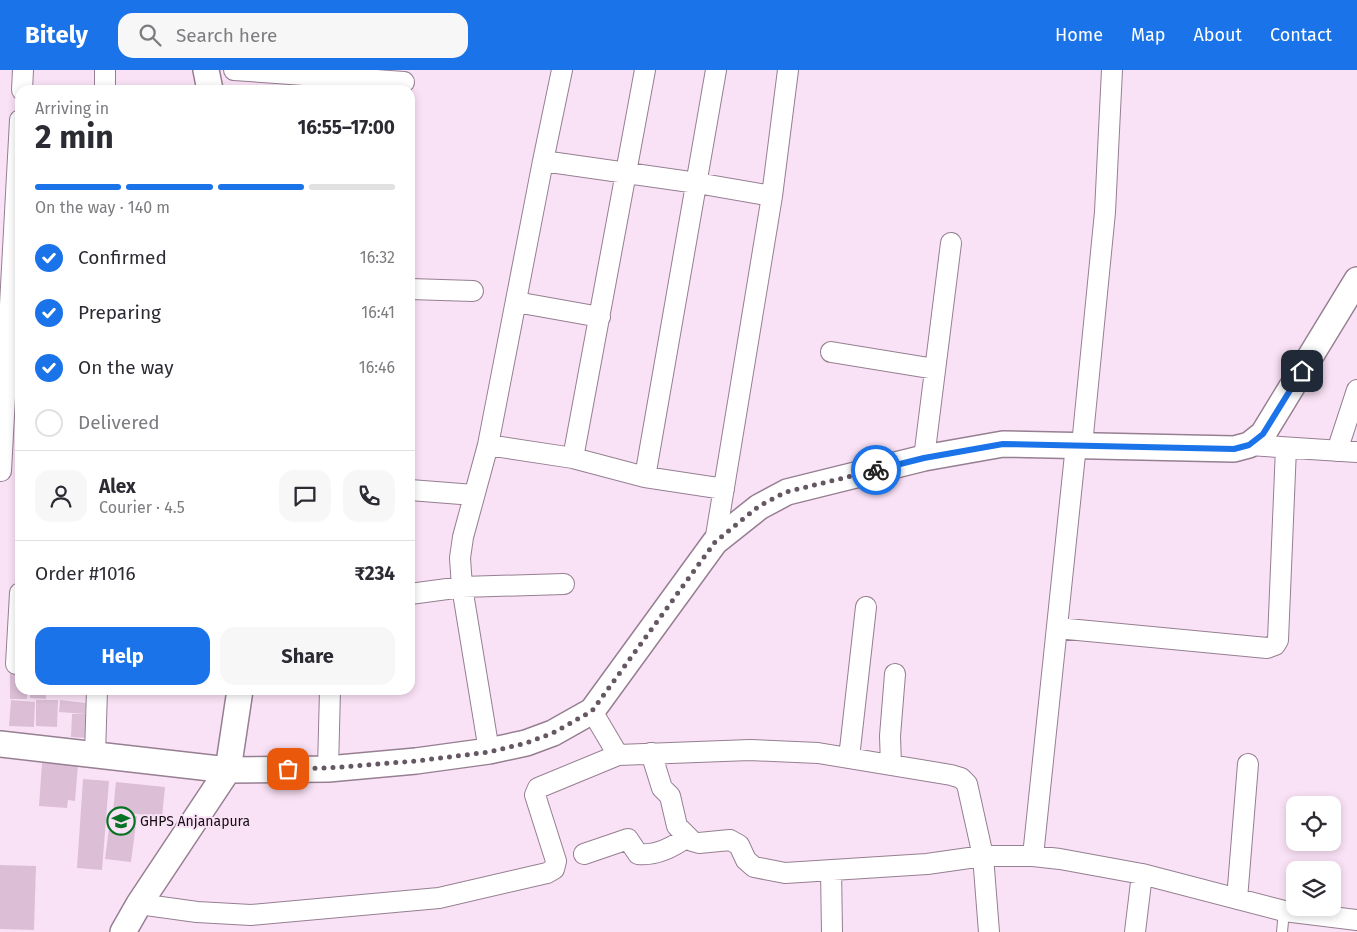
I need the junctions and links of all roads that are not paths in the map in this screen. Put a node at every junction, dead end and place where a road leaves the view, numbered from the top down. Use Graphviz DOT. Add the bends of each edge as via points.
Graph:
graph roads {
  1 [pos="23,70"];
  2 [pos="105,70"];
  3 [pos="206,70"];
  4 [pos="234,70"];
  5 [pos="562,70"];
  6 [pos="645,70"];
  7 [pos="716,70"];
  8 [pos="788,70"];
  9 [pos="1112,70"];
  10 [pos="404,82"];
  11 [pos="22,85"];
  12 [pos="104,85"];
  13 [pos="209,85"];
  14 [pos="543,161"];
  15 [pos="627,173"];
  16 [pos="697,182"];
  17 [pos="772,196"];
  18 [pos="951,243"];
  19 [pos="15,255"];
  20 [pos="1357,280"];
  21 [pos="415,289"];
  22 [pos="473,291"];
  23 [pos="516,302"];
  24 [pos="600,317"];
  25 [pos="831,352"];
  26 [pos="935,369"];
  27 [pos="1357,390"];
  28 [pos="488,445"];
  29 [pos="1079,445"];
  30 [pos="1249,445"];
  31 [pos="1286,448"];
  32 [pos="1347,452"];
  33 [pos="573,458"];
  34 [pos="924,458"];
  35 [pos="7,470"];
  36 [pos="644,477"];
  37 [pos="724,489"];
  38 [pos="415,490"];
  39 [pos="474,495"];
  40 [pos="715,542"];
  41 [pos="564,584"];
  42 [pos="462,587"];
  43 [pos="415,593"];
  44 [pos="866,607"];
  45 [pos="1057,628"];
  46 [pos="15,637"];
  47 [pos="12,664"];
  48 [pos="895,674"];
  49 [pos="98,695"];
  50 [pos="239,695"];
  51 [pos="330,695"];
  52 [pos="592,711"];
  53 [pos="0,744"];
  54 [pos="489,752"];
  55 [pos="651,753"];
  56 [pos="95,754"];
  57 [pos="618,755"];
  58 [pos="849,758"];
  59 [pos="1248,764"];
  60 [pos="891,765"];
  61 [pos="328,768"];
  62 [pos="228,770"];
  63 [pos="687,837"];
  64 [pos="584,854"];
  65 [pos="983,856"];
  66 [pos="1033,856"];
  67 [pos="831,870"];
  68 [pos="1142,874"];
  69 [pos="1237,899"];
  70 [pos="139,904"];
  71 [pos="1284,911"];
  72 [pos="1357,920"];
  73 [pos="124,932"];
  74 [pos="832,932"];
  75 [pos="989,932"];
  76 [pos="1135,932"];
  77 [pos="1282,932"];
  1 -- 11 [label="street"];
  2 -- 12 [label="street"];
  3 -- 13 [label="street"];
  4 -- 10 [label="street"];
  5 -- 14 [label="street"];
  6 -- 15 [label="street"];
  7 -- 16 [label="street"];
  8 -- 17 [label="street"];
  9 -- 29 [label="street" via="1105,212"];
  14 -- 15 [label="street"];
  14 -- 23 [label="street"];
  15 -- 16 [label="street"];
  15 -- 24 [label="street"];
  16 -- 17 [label="street"];
  16 -- 36 [label="street"];
  17 -- 37 [label="street"];
  18 -- 26 [label="street"];
  19 -- 35 [label="street"];
  20 -- 30 [label="street" via="1263,434"];
  21 -- 22 [label="street"];
  23 -- 24 [label="street"];
  23 -- 28 [label="street"];
  24 -- 33 [label="street"];
  25 -- 26 [label="street"];
  26 -- 34 [label="street"];
  27 -- 32 [label="street"];
  28 -- 33 [label="street"];
  28 -- 39 [label="street"];
  29 -- 30 [label="street" via="1234,449"];
  29 -- 34 [label="street" via="1003,444"];
  29 -- 45 [label="street"];
  30 -- 31 [label="street"];
  31 -- 32 [label="street"];
  31 -- 45 [label="street" via="1278,640 1275,645 1267,648"];
  33 -- 36 [label="street"];
  34 -- 40 [label="street" via="786,492 759,506"];
  36 -- 37 [label="street"];
  37 -- 40 [label="street"];
  38 -- 39 [label="street"];
  39 -- 42 [label="street" via="460,558"];
  40 -- 52 [label="street"];
  41 -- 42 [label="street"];
  42 -- 43 [label="street"];
  42 -- 54 [label="street"];
  44 -- 58 [label="street"];
  45 -- 66 [label="street"];
  46 -- 47 [label="street"];
  48 -- 60 [label="street"];
  49 -- 56 [label="street"];
  50 -- 62 [label="street"];
  51 -- 61 [label="street"];
  52 -- 54 [label="street" via="553,733"];
  52 -- 57 [label="street"];
  53 -- 56 [label="street"];
  54 -- 61 [label="street"];
  55 -- 57 [label="street"];
  55 -- 58 [label="street" via="750,750"];
  55 -- 63 [label="street" via="662,788 670,796 677,826"];
  56 -- 62 [label="street"];
  57 -- 70 [label="street" via="536,791 556,861 554,869 547,873 439,898 251,916"];
  58 -- 60 [label="street"];
  59 -- 69 [label="street"];
  60 -- 65 [label="street" via="961,778 967,784"];
  61 -- 62 [label="street"];
  62 -- 70 [label="street"];
  63 -- 64 [label="street" via="675,846 650,855 638,854 628,839"];
  63 -- 67 [label="street" via="699,843 730,840 740,845 746,860 754,867 785,873"];
  65 -- 66 [label="street"];
  65 -- 67 [label="street" via="927,864"];
  65 -- 75 [label="street"];
  66 -- 68 [label="street"];
  67 -- 74 [label="street"];
  68 -- 69 [label="street"];
  68 -- 76 [label="street"];
  69 -- 71 [label="street"];
  70 -- 73 [label="street"];
  71 -- 72 [label="street"];
  71 -- 77 [label="lane"];
}
